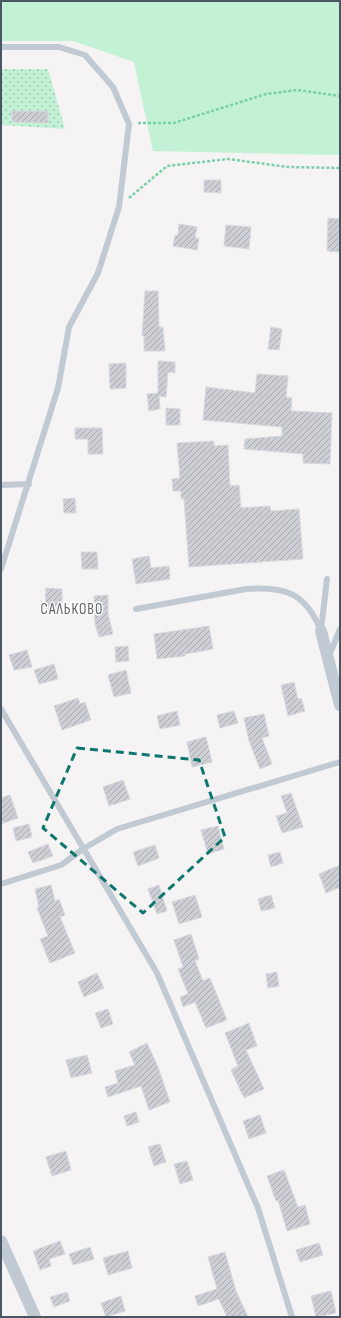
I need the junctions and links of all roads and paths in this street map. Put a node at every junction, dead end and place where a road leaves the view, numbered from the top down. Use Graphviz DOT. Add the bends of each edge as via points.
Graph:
graph roads {
  1 [pos="1,47"];
  2 [pos="340,96"];
  3 [pos="130,124"];
  4 [pos="340,168"];
  5 [pos="119,207"];
  6 [pos="29,484"];
  7 [pos="1,485"];
  8 [pos="1,569"];
  9 [pos="327,579"];
  10 [pos="136,610"];
  11 [pos="340,629"];
  12 [pos="321,631"];
  13 [pos="328,660"];
  14 [pos="340,705"];
  15 [pos="1,709"];
  16 [pos="340,762"];
  17 [pos="83,849"];
  18 [pos="1,884"];
  19 [pos="1,1241"];
  20 [pos="35,1317"];
  21 [pos="292,1317"];
  1 -- 3 [label="lane" via="59,47 85,54 113,87"];
  2 -- 3 [label="path" via="297,90 266,94 174,123"];
  3 -- 5 [label="lane"];
  4 -- 5 [label="path" via="288,167 228,159 167,166"];
  5 -- 6 [label="lane" via="98,274 69,327 58,388"];
  6 -- 7 [label="lane"];
  6 -- 8 [label="lane"];
  9 -- 12 [label="lane"];
  10 -- 12 [label="lane" via="263,587 289,592 300,598 316,617"];
  11 -- 13 [label="lane"];
  12 -- 13 [label="street"];
  13 -- 14 [label="street"];
  15 -- 17 [label="lane"];
  16 -- 17 [label="lane" via="117,829"];
  17 -- 18 [label="lane" via="61,865"];
  17 -- 21 [label="lane" via="157,973 258,1208"];
  19 -- 20 [label="street"];
}
